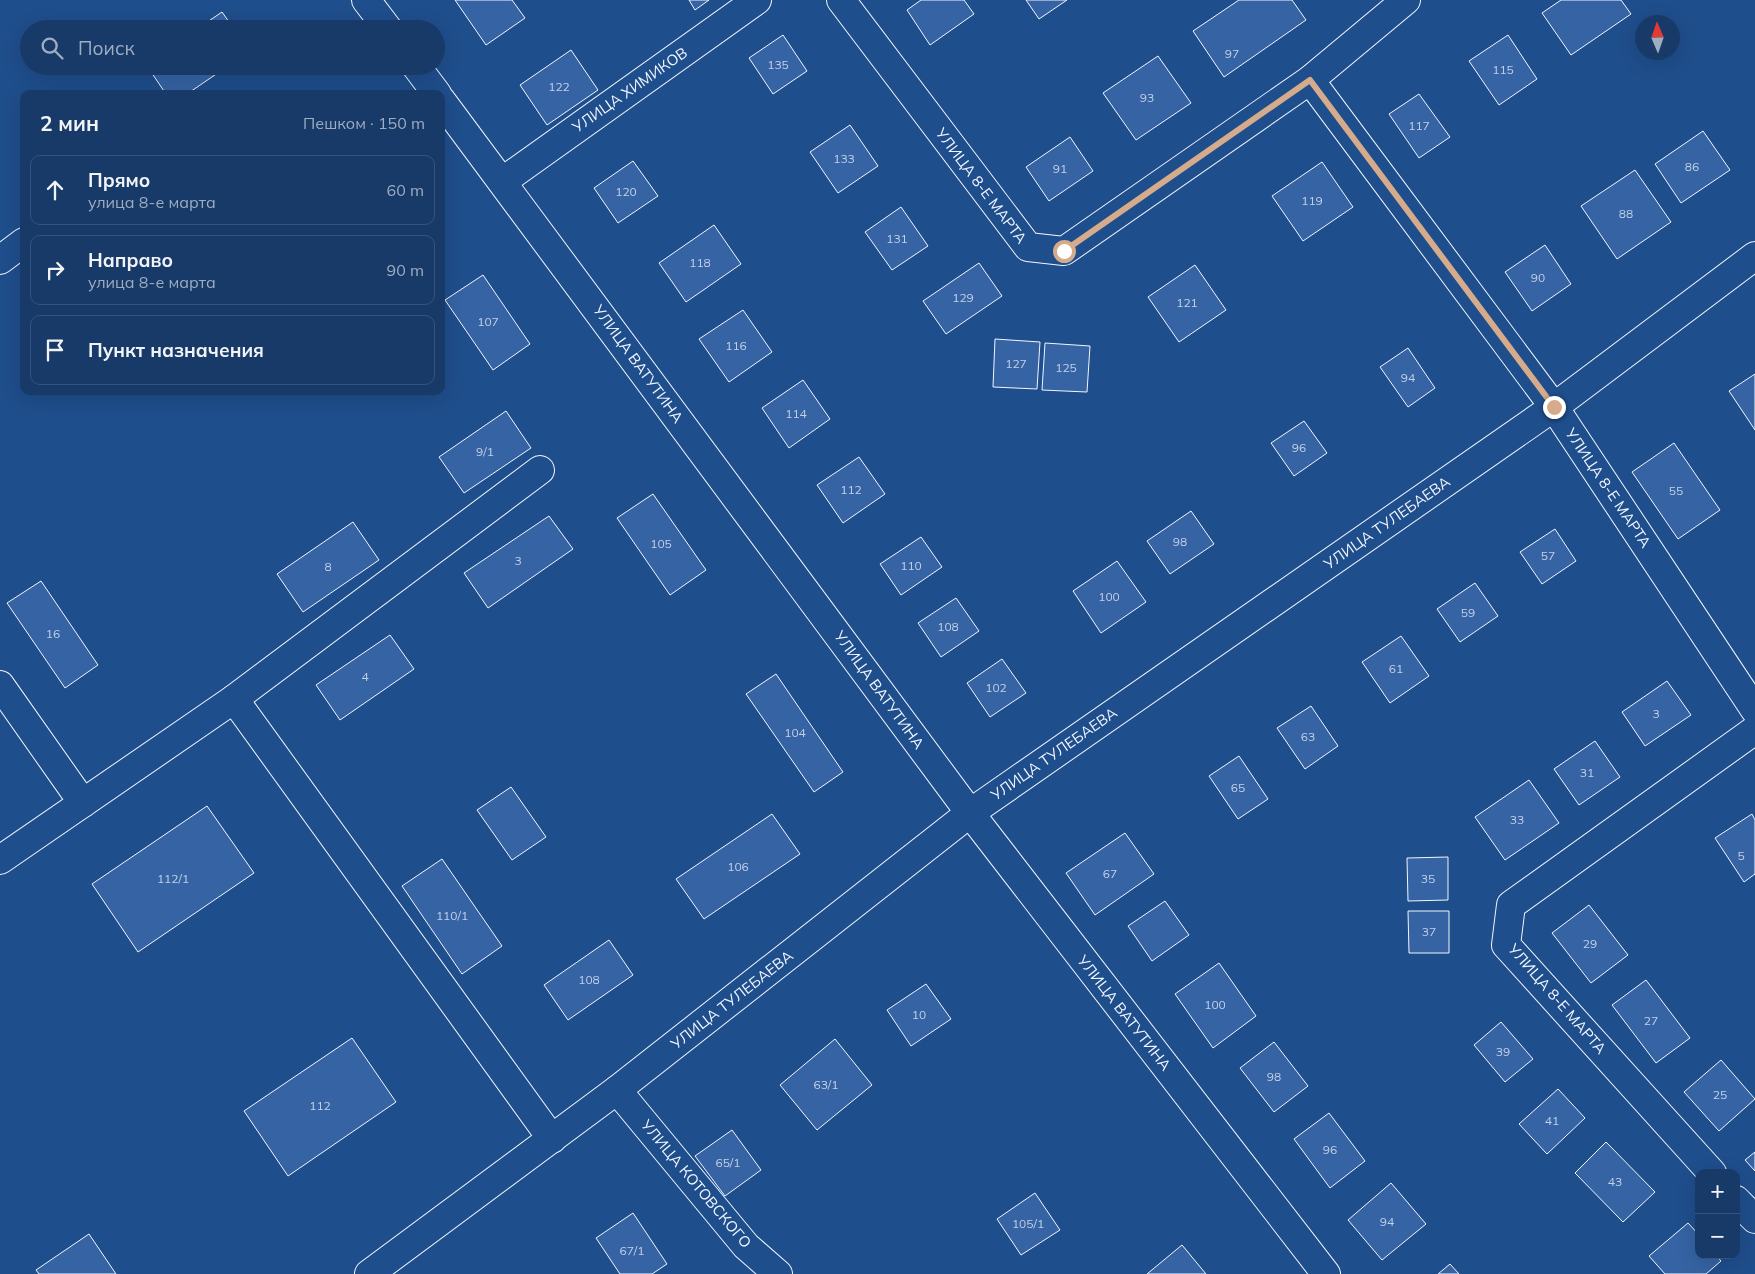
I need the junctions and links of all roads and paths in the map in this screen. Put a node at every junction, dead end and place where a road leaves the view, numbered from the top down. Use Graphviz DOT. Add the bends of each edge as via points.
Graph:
graph roads {
  1 [pos="366,0"];
  2 [pos="757,0"];
  3 [pos="841,0"];
  4 [pos="1406,0"];
  5 [pos="381,20"];
  6 [pos="423,75"];
  7 [pos="1310,80"];
  8 [pos="434,90"];
  9 [pos="445,105"];
  10 [pos="503,181"];
  11 [pos="20,245"];
  12 [pos="1755,256"];
  13 [pos="0,260"];
  14 [pos="1554,407"];
  15 [pos="540,470"];
  16 [pos="0,685"];
  17 [pos="234,699"];
  18 [pos="1755,710"];
  19 [pos="1755,730"];
  20 [pos="83,803"];
  21 [pos="970,814"];
  22 [pos="0,860"];
  23 [pos="617,1090"];
  24 [pos="552,1139"];
  25 [pos="1708,1169"];
  26 [pos="1740,1204"];
  27 [pos="1755,1219"];
  28 [pos="369,1274"];
  29 [pos="778,1274"];
  30 [pos="1326,1274"];
  1 -- 5 [label="street"];
  2 -- 10 [label="street, УЛИЦА ХИМИКОВ"];
  3 -- 7 [label="street, УЛИЦА 8-Е МАРТА" via="1028,247 1064,251"];
  4 -- 7 [label="street, УЛИЦА 8-Е МАРТА"];
  6 -- 8 [label="street"];
  7 -- 14 [label="street, УЛИЦА 8-Е МАРТА"];
  9 -- 10 [label="street, УЛИЦА ВАТУТИНА"];
  10 -- 21 [label="street, УЛИЦА ВАТУТИНА"];
  11 -- 13 [label="street"];
  12 -- 14 [label="street, УЛИЦА ТУЛЕБАЕВА"];
  14 -- 18 [label="street, УЛИЦА 8-Е МАРТА"];
  14 -- 21 [label="street, УЛИЦА ТУЛЕБАЕВА"];
  15 -- 17 [label="street"];
  16 -- 20 [label="street"];
  17 -- 20 [label="street"];
  17 -- 24 [label="street"];
  19 -- 25 [label="street, УЛИЦА 8-Е МАРТА" via="1511,905 1506,945"];
  20 -- 22 [label="street"];
  21 -- 23 [label="street, УЛИЦА ТУЛЕБАЕВА"];
  21 -- 30 [label="street, УЛИЦА ВАТУТИНА"];
  23 -- 24 [label="street, УЛИЦА ТУЛЕБАЕВА"];
  23 -- 29 [label="street, УЛИЦА КОТОВСКОГО" via="746,1246"];
  24 -- 28 [label="street, УЛИЦА ТУЛЕБАЕВА"];
  26 -- 27 [label="street"];
}
